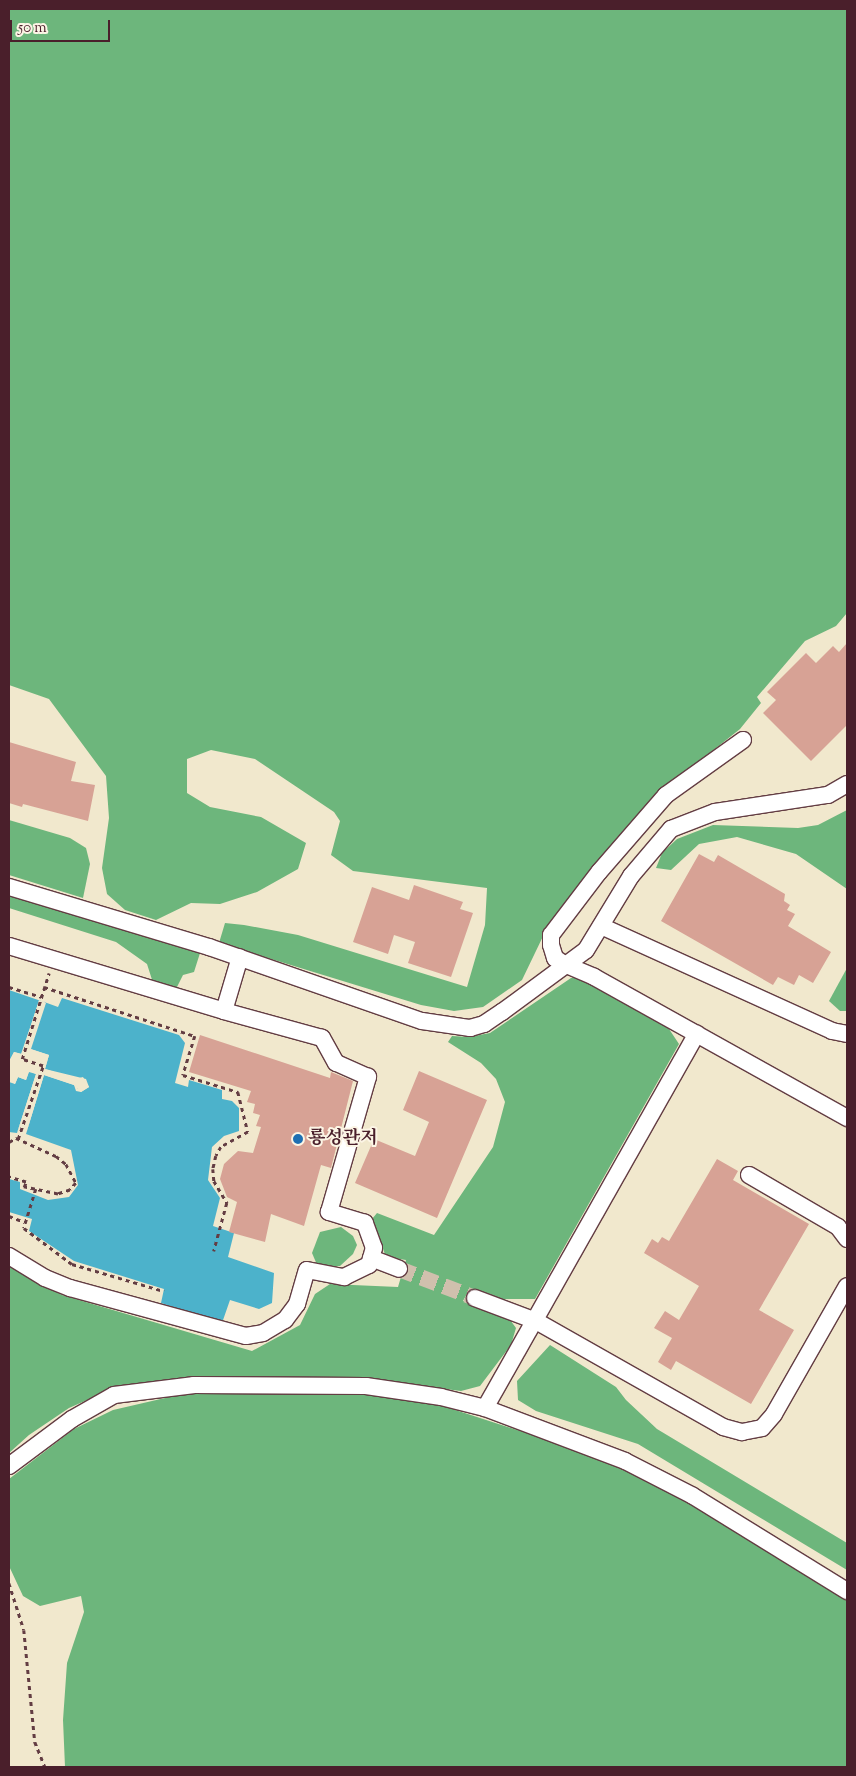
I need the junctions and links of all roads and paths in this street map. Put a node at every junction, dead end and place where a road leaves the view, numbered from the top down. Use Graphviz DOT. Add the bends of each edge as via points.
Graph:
graph roads {
  1 [pos="743,740"];
  2 [pos="847,784"];
  3 [pos="9,887"];
  4 [pos="601,926"];
  5 [pos="9,946"];
  6 [pos="240,958"];
  7 [pos="53,960"];
  8 [pos="564,964"];
  9 [pos="9,987"];
  10 [pos="44,987"];
  11 [pos="41,997"];
  12 [pos="224,1010"];
  13 [pos="697,1034"];
  14 [pos="847,1034"];
  15 [pos="847,1118"];
  16 [pos="18,1139"];
  17 [pos="9,1142"];
  18 [pos="749,1175"];
  19 [pos="9,1176"];
  20 [pos="36,1189"];
  21 [pos="9,1216"];
  22 [pos="25,1222"];
  23 [pos="847,1239"];
  24 [pos="214,1252"];
  25 [pos="9,1256"];
  26 [pos="371,1258"];
  27 [pos="399,1269"];
  28 [pos="847,1286"];
  29 [pos="164,1291"];
  30 [pos="475,1298"];
  31 [pos="536,1321"];
  32 [pos="485,1408"];
  33 [pos="9,1466"];
  34 [pos="9,1583"];
  35 [pos="847,1591"];
  36 [pos="45,1767"];
  1 -- 8 [label="lane" via="666,795 599,872 551,935 555,958"];
  2 -- 4 [label="lane" via="828,795 715,812 671,829 631,876"];
  3 -- 6 [label="lane"];
  4 -- 8 [label="lane" via="586,950"];
  4 -- 14 [label="lane" via="832,1031"];
  5 -- 7 [label="lane"];
  6 -- 8 [label="lane" via="422,1021 470,1028 484,1024 502,1012"];
  6 -- 12 [label="lane"];
  7 -- 10 [label="path"];
  7 -- 12 [label="lane"];
  8 -- 13 [label="lane"];
  9 -- 11 [label="path"];
  10 -- 11 [label="path"];
  10 -- 24 [label="path" via="195,1036 183,1074 238,1092 248,1132 221,1147 216,1156 214,1181 227,1203"];
  11 -- 16 [label="path" via="22,1059 43,1066"];
  12 -- 26 [label="lane" via="322,1038 336,1063 368,1077 329,1212 366,1223 374,1248"];
  13 -- 15 [label="lane"];
  13 -- 31 [label="lane"];
  16 -- 17 [label="path"];
  16 -- 20 [label="path" via="61,1160 76,1183 70,1190 58,1194"];
  18 -- 23 [label="lane" via="838,1227"];
  19 -- 20 [label="path" via="26,1182 24,1187"];
  20 -- 22 [label="path"];
  21 -- 22 [label="path"];
  22 -- 29 [label="path" via="24,1228 72,1264"];
  25 -- 26 [label="lane" via="45,1278 70,1288 246,1336 263,1333 285,1320 297,1304 307,1270 344,1277 369,1265"];
  26 -- 27 [label="lane"];
  28 -- 31 [label="lane" via="774,1414 762,1428 742,1432 722,1426"];
  30 -- 31 [label="lane"];
  31 -- 32 [label="lane"];
  32 -- 33 [label="lane" via="366,1386 194,1385 114,1395 72,1419"];
  32 -- 35 [label="lane" via="625,1461 693,1496"];
  34 -- 36 [label="path" via="24,1630 35,1742"];
}
